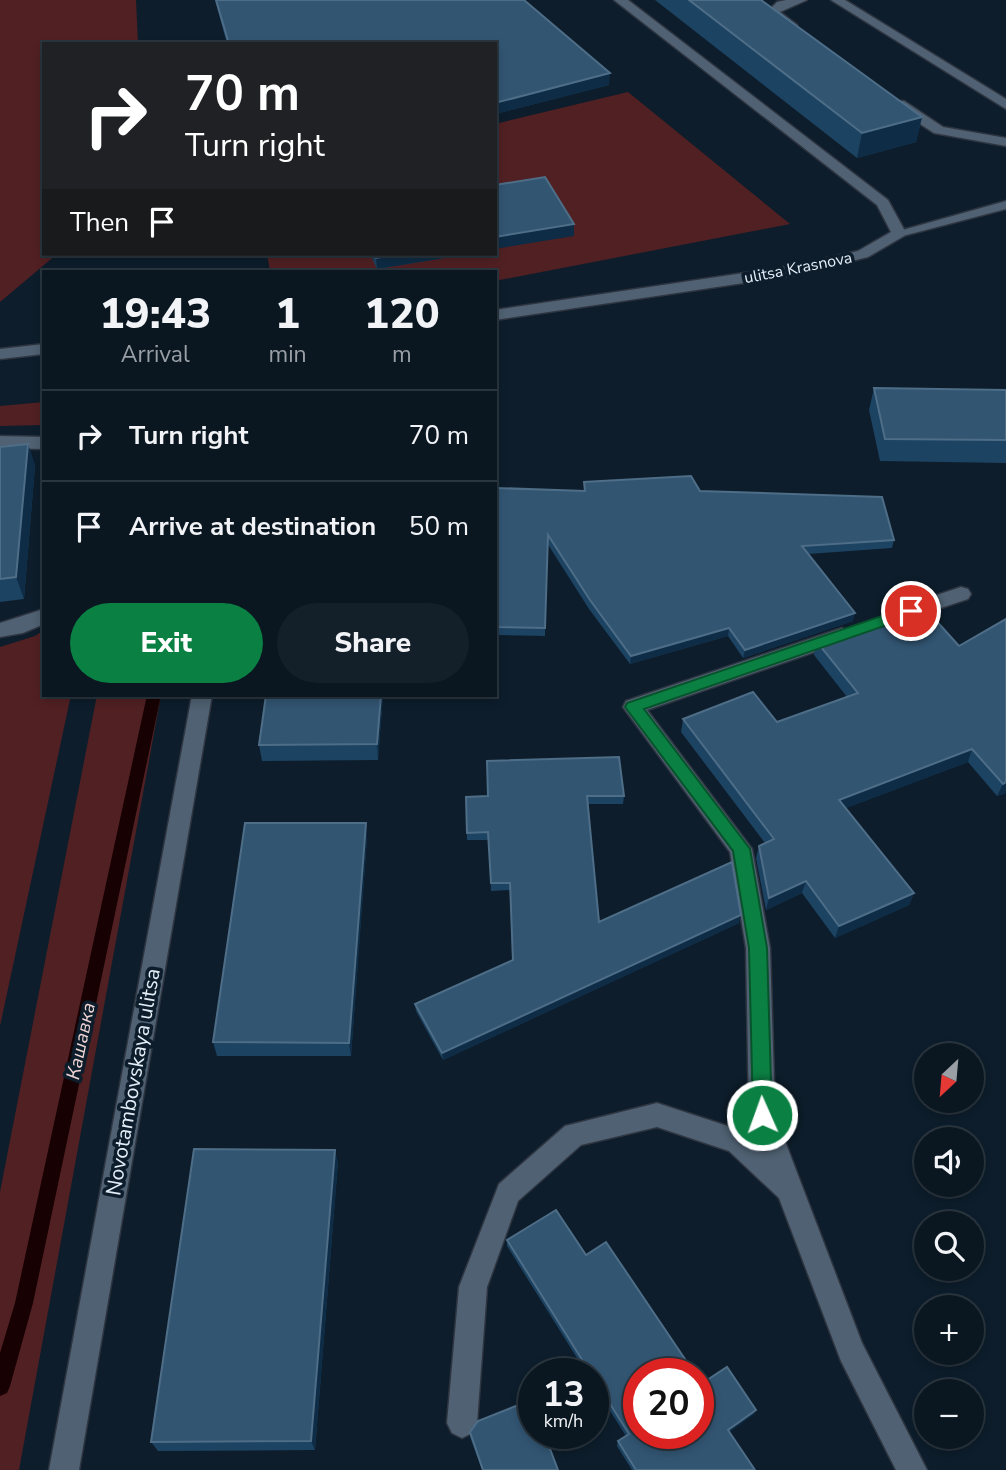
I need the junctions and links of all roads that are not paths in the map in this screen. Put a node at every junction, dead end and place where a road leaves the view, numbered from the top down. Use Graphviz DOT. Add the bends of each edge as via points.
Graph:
graph roads {
  1 [pos="620,0"];
  2 [pos="801,0"];
  3 [pos="837,0"];
  4 [pos="809,40"];
  5 [pos="886,94"];
  6 [pos="1006,105"];
  7 [pos="1006,142"];
  8 [pos="1006,205"];
  9 [pos="899,233"];
  10 [pos="497,315"];
  11 [pos="42,349"];
  12 [pos="0,354"];
  13 [pos="0,442"];
  14 [pos="42,443"];
  15 [pos="961,594"];
  16 [pos="42,617"];
  17 [pos="882,621"];
  18 [pos="0,630"];
  19 [pos="856,630"];
  20 [pos="202,697"];
  21 [pos="789,1190"];
  22 [pos="462,1423"];
  23 [pos="64,1470"];
  24 [pos="912,1470"];
  1 -- 9 [label="street" via="883,203"];
  2 -- 4 [label="street" via="781,5 774,12"];
  3 -- 6 [label="street"];
  5 -- 7 [label="street" via="939,130"];
  8 -- 9 [label="street, ulitsa Krasnova"];
  9 -- 10 [label="street, ulitsa Krasnova" via="863,254 791,271"];
  11 -- 12 [label="street"];
  13 -- 14 [label="street"];
  15 -- 17 [label="street"];
  16 -- 18 [label="street"];
  19 -- 21 [label="street" via="633,707 741,849 758,948 762,1115"];
  20 -- 23 [label="street, Novotambovskaya ulitsa"];
  21 -- 22 [label="street" via="737,1141 657,1115 574,1135 508,1192 473,1287"];
  21 -- 24 [label="street" via="851,1351"];
}
